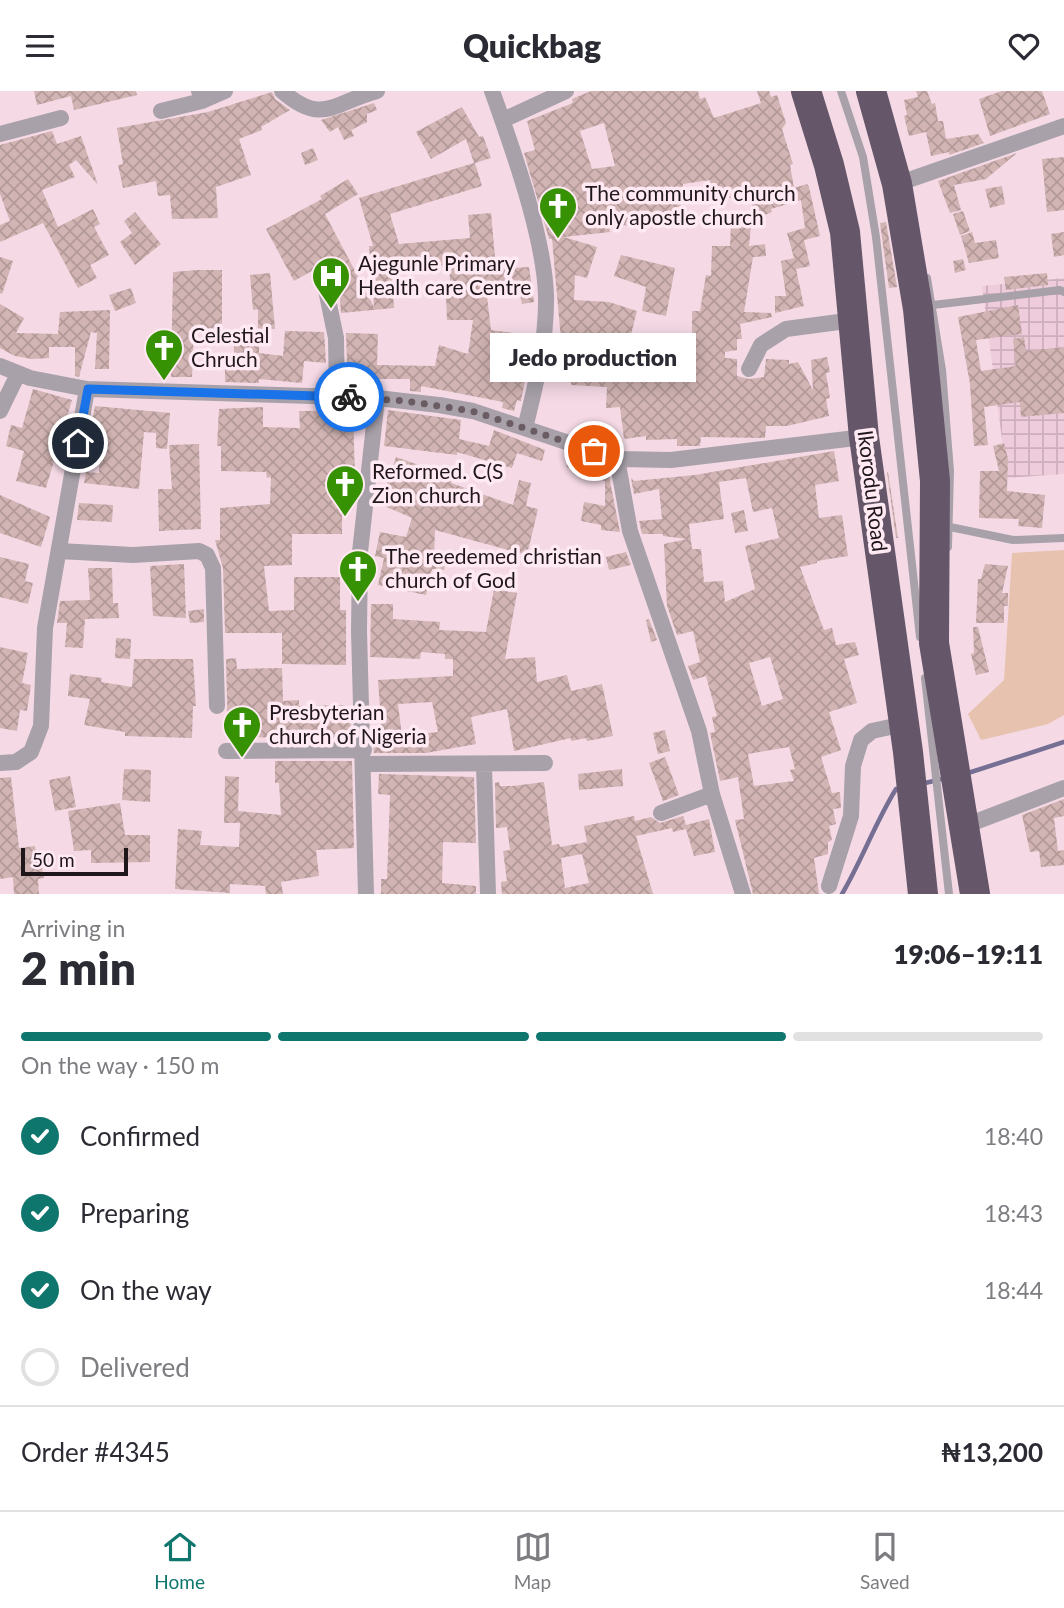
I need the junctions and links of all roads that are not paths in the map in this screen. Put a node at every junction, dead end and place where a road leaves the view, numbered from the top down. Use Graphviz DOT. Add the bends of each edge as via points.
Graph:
graph roads {
  1 [pos="225,91"];
  2 [pos="282,91"];
  3 [pos="377,91"];
  4 [pos="492,91"];
  5 [pos="566,91"];
  6 [pos="806,91"];
  7 [pos="841,91"];
  8 [pos="870,91"];
  9 [pos="200,96"];
  10 [pos="161,111"];
  11 [pos="61,118"];
  12 [pos="503,120"];
  13 [pos="1064,126"];
  14 [pos="0,134"];
  15 [pos="897,184"];
  16 [pos="918,253"];
  17 [pos="923,266"];
  18 [pos="326,290"];
  19 [pos="1064,292"];
  20 [pos="933,305"];
  21 [pos="854,320"];
  22 [pos="0,366"];
  23 [pos="749,369"];
  24 [pos="18,373"];
  25 [pos="88,389"];
  26 [pos="337,397"];
  27 [pos="377,398"];
  28 [pos="0,411"];
  29 [pos="525,428"];
  30 [pos="864,437"];
  31 [pos="617,459"];
  32 [pos="950,527"];
  33 [pos="1064,538"];
  34 [pos="59,551"];
  35 [pos="948,551"];
  36 [pos="946,564"];
  37 [pos="927,653"];
  38 [pos="217,706"];
  39 [pos="924,742"];
  40 [pos="226,751"];
  41 [pos="364,757"];
  42 [pos="0,763"];
  43 [pos="544,763"];
  44 [pos="484,766"];
  45 [pos="1064,788"];
  46 [pos="712,794"];
  47 [pos="661,813"];
  48 [pos="944,816"];
  49 [pos="829,885"];
  50 [pos="366,894"];
  51 [pos="488,894"];
  52 [pos="743,894"];
  53 [pos="923,894"];
  54 [pos="949,894"];
  55 [pos="975,894"];
  1 -- 9 [label="street"];
  2 -- 3 [label="street" via="302,108 316,110"];
  4 -- 12 [label="street"];
  5 -- 12 [label="street"];
  6 -- 21 [label="highway, Ikorodu Road" via="845,232"];
  7 -- 37 [label="lane" via="863,157 876,237"];
  8 -- 15 [label="highway, Ikorodu Road"];
  9 -- 10 [label="street"];
  11 -- 14 [label="street"];
  12 -- 29 [label="street" via="539,245 546,295 541,363"];
  13 -- 15 [label="street"];
  15 -- 16 [label="lane"];
  15 -- 37 [label="highway, Ikorodu Road" via="918,309 935,481"];
  17 -- 20 [label="lane"];
  18 -- 26 [label="street" via="336,338"];
  19 -- 20 [label="lane"];
  20 -- 32 [label="lane" via="950,471"];
  21 -- 23 [label="street" via="786,329 761,345"];
  21 -- 30 [label="highway, Ikorodu Road"];
  22 -- 24 [label="street"];
  24 -- 25 [label="street"];
  24 -- 28 [label="street"];
  25 -- 26 [label="street"];
  25 -- 34 [label="street"];
  26 -- 27 [label="street"];
  27 -- 29 [label="street" via="472,411"];
  27 -- 41 [label="street" via="360,552"];
  29 -- 31 [label="street"];
  30 -- 31 [label="street" via="671,460"];
  30 -- 39 [label="highway, Ikorodu Road"];
  31 -- 46 [label="street" via="630,531 699,731"];
  32 -- 33 [label="lane" via="1013,541"];
  32 -- 35 [label="lane"];
  34 -- 38 [label="street" via="133,555 199,551 207,555 213,568"];
  34 -- 42 [label="street" via="45,628 41,726 31,752 16,762"];
  36 -- 37 [label="lane"];
  37 -- 39 [label="highway, Ikorodu Road"];
  39 -- 48 [label="highway, Ikorodu Road"];
  39 -- 48 [label="highway, Ikorodu Road"];
  39 -- 49 [label="street" via="872,731 861,740 853,767 851,816"];
  40 -- 41 [label="street"];
  41 -- 44 [label="street"];
  41 -- 50 [label="street"];
  43 -- 44 [label="street"];
  44 -- 51 [label="street"];
  45 -- 48 [label="street"];
  46 -- 47 [label="street"];
  46 -- 52 [label="street"];
  48 -- 53 [label="highway, Ikorodu Road"];
  48 -- 54 [label="lane"];
  48 -- 55 [label="highway, Ikorodu Road"];
}
